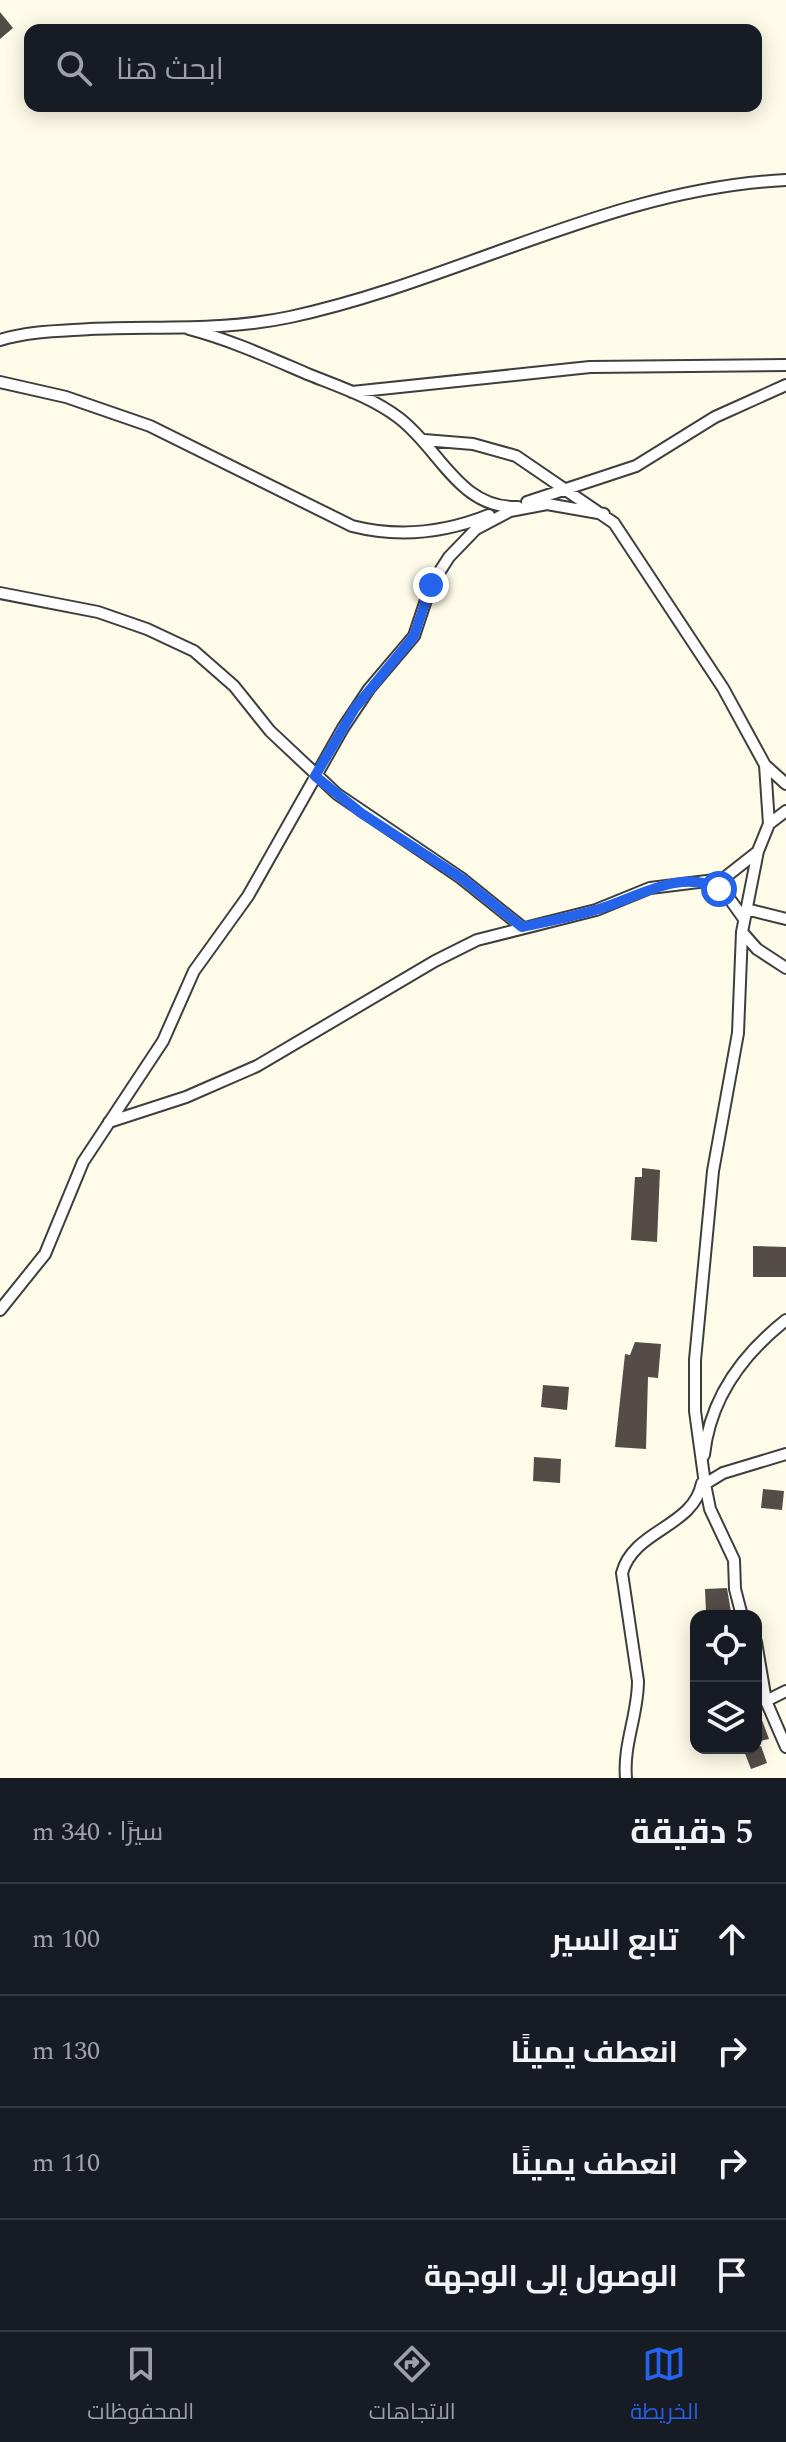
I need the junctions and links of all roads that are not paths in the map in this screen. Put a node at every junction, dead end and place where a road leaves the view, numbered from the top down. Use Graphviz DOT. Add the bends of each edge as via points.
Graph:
graph roads {
  1 [pos="786,180"];
  2 [pos="173,326"];
  3 [pos="0,340"];
  4 [pos="786,365"];
  5 [pos="0,382"];
  6 [pos="786,385"];
  7 [pos="352,392"];
  8 [pos="424,440"];
  9 [pos="567,490"];
  10 [pos="528,506"];
  11 [pos="511,507"];
  12 [pos="604,514"];
  13 [pos="0,593"];
  14 [pos="765,765"];
  15 [pos="315,776"];
  16 [pos="786,784"];
  17 [pos="786,811"];
  18 [pos="769,824"];
  19 [pos="758,851"];
  20 [pos="708,883"];
  21 [pos="745,914"];
  22 [pos="786,919"];
  23 [pos="522,927"];
  24 [pos="742,932"];
  25 [pos="786,968"];
  26 [pos="109,1122"];
  27 [pos="0,1310"];
  28 [pos="786,1320"];
  29 [pos="786,1454"];
  30 [pos="704,1481"];
  31 [pos="740,1610"];
  32 [pos="762,1677"];
  33 [pos="786,1691"];
  34 [pos="766,1701"];
  35 [pos="786,1747"];
  36 [pos="626,1778"];
  1 -- 2 [label="street" via="747,182 653,202 294,316 235,325"];
  2 -- 3 [label="street" via="42,332"];
  2 -- 7 [label="street" via="230,342"];
  4 -- 7 [label="street" via="590,367"];
  5 -- 11 [label="street" via="66,397 150,426 322,514 368,530 435,531"];
  6 -- 9 [label="street" via="715,417 636,466"];
  7 -- 8 [label="street" via="398,417"];
  8 -- 9 [label="street" via="495,448 536,466"];
  8 -- 11 [label="street" via="468,492"];
  9 -- 11 [label="street"];
  9 -- 12 [label="street"];
  10 -- 11 [label="street"];
  10 -- 12 [label="street" via="566,505"];
  10 -- 15 [label="street" via="484,524 449,557 431,585 414,636 355,708"];
  12 -- 14 [label="street" via="705,659"];
  13 -- 15 [label="street" via="98,612 194,651 234,686"];
  14 -- 16 [label="street"];
  14 -- 18 [label="street"];
  15 -- 23 [label="street"];
  15 -- 26 [label="street" via="248,896 194,971 163,1041"];
  17 -- 18 [label="street"];
  18 -- 19 [label="street"];
  19 -- 20 [label="street" via="736,872"];
  19 -- 21 [label="street"];
  20 -- 21 [label="street"];
  20 -- 23 [label="street" via="650,888 596,910"];
  21 -- 22 [label="street"];
  21 -- 24 [label="street"];
  23 -- 26 [label="street" via="445,955 257,1066"];
  24 -- 25 [label="street"];
  24 -- 30 [label="street" via="738,1033 717,1141 698,1299 695,1411"];
  26 -- 27 [label="street" via="75,1176 45,1254"];
  28 -- 30 [label="street" via="758,1344 727,1384 709,1429"];
  29 -- 30 [label="street"];
  30 -- 31 [label="street" via="710,1509 734,1560"];
  30 -- 36 [label="street" via="691,1508 639,1543 622,1573 638,1681 626,1743"];
  32 -- 34 [label="street"];
  33 -- 34 [label="street"];
  34 -- 35 [label="street"];
}
